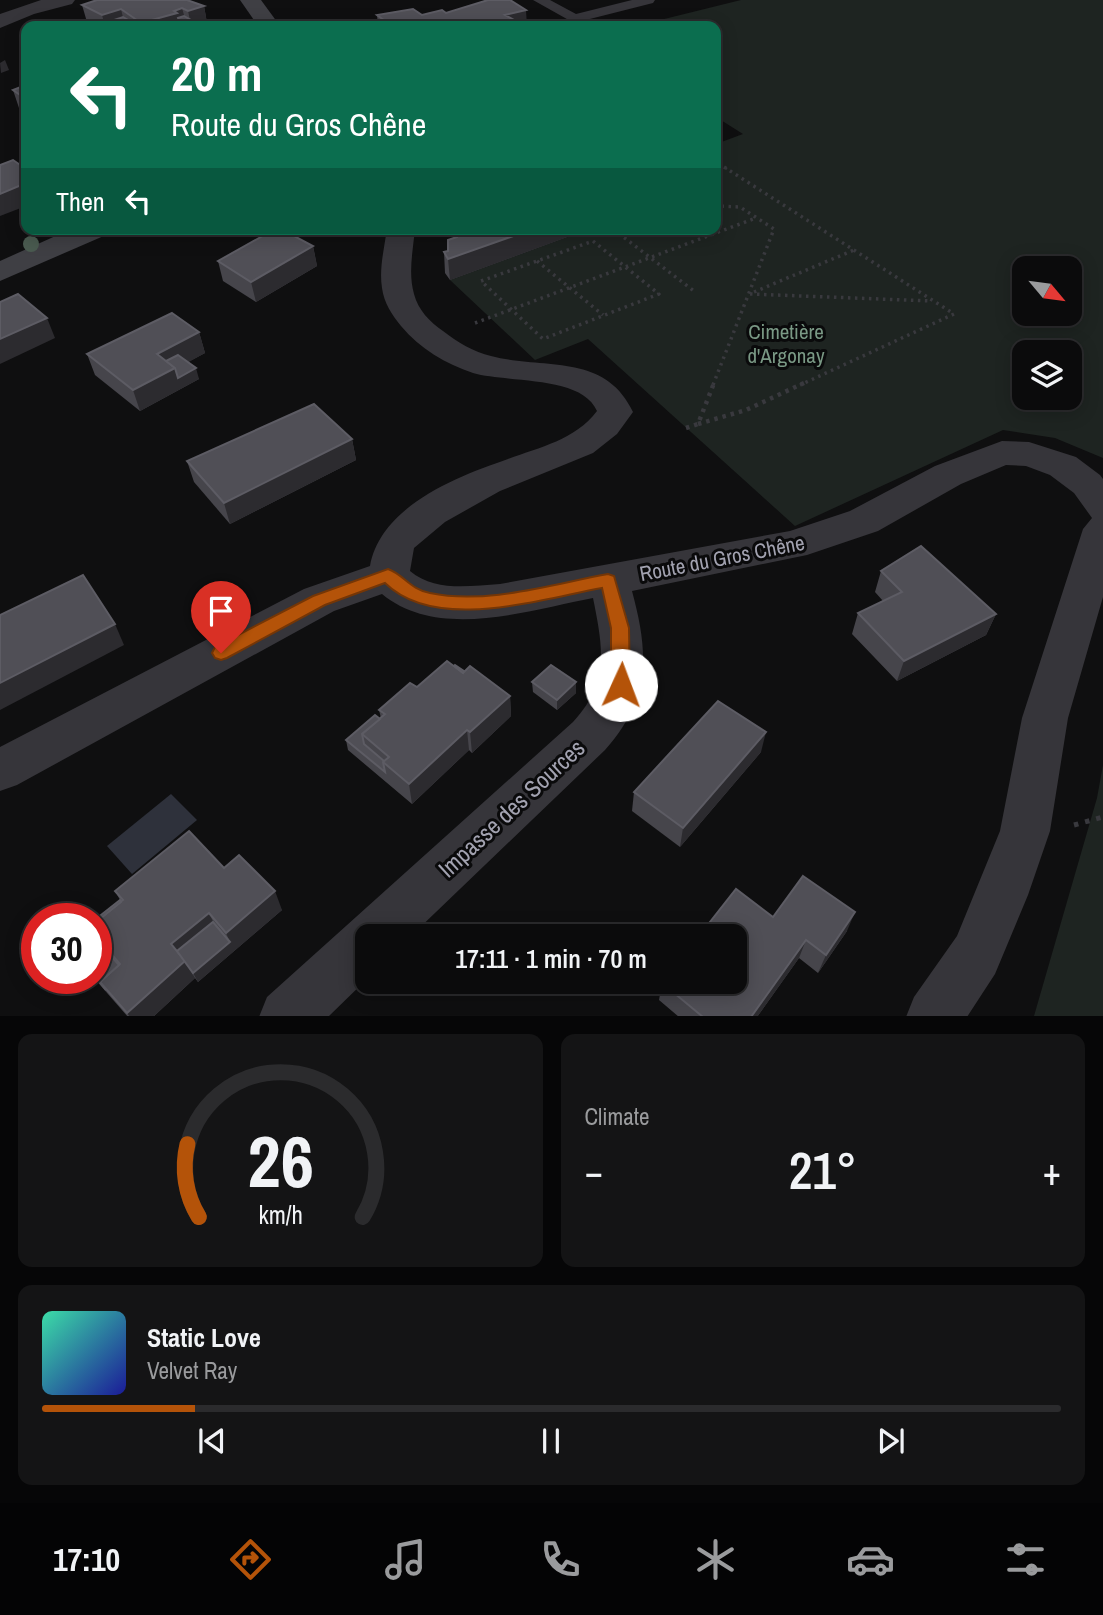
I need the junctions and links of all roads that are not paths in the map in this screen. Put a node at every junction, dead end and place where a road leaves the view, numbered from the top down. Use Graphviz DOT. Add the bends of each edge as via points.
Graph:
graph roads {
  1 [pos="250,0"];
  2 [pos="540,0"];
  3 [pos="648,0"];
  4 [pos="51,2"];
  5 [pos="265,21"];
  6 [pos="0,22"];
  7 [pos="83,235"];
  8 [pos="401,235"];
  9 [pos="0,272"];
  10 [pos="1103,508"];
  11 [pos="1103,529"];
  12 [pos="388,576"];
  13 [pos="608,580"];
  14 [pos="0,771"];
  15 [pos="386,924"];
  16 [pos="355,954"];
  17 [pos="287,1016"];
  18 [pos="935,1016"];
  1 -- 5 [label="street"];
  2 -- 3 [label="lane" via="574,19"];
  4 -- 6 [label="street"];
  7 -- 9 [label="street"];
  8 -- 12 [label="street" via="397,285 402,304 435,339 453,353 485,366 598,385 613,398 615,412 605,429 586,443 486,482 419,520 396,544"];
  10 -- 13 [label="street, Route du Gros Chêne" via="1087,484 1063,466 1029,454 1002,453 832,534"];
  11 -- 18 [label="street" via="1045,718 1025,831 976,955"];
  12 -- 13 [label="street, Route du Gros Chêne" via="403,590 427,600 462,603"];
  12 -- 14 [label="street" via="319,600"];
  13 -- 15 [label="street, Impasse des Sources" via="622,654 621,685 610,711 589,736"];
  16 -- 17 [label="street"];
}
